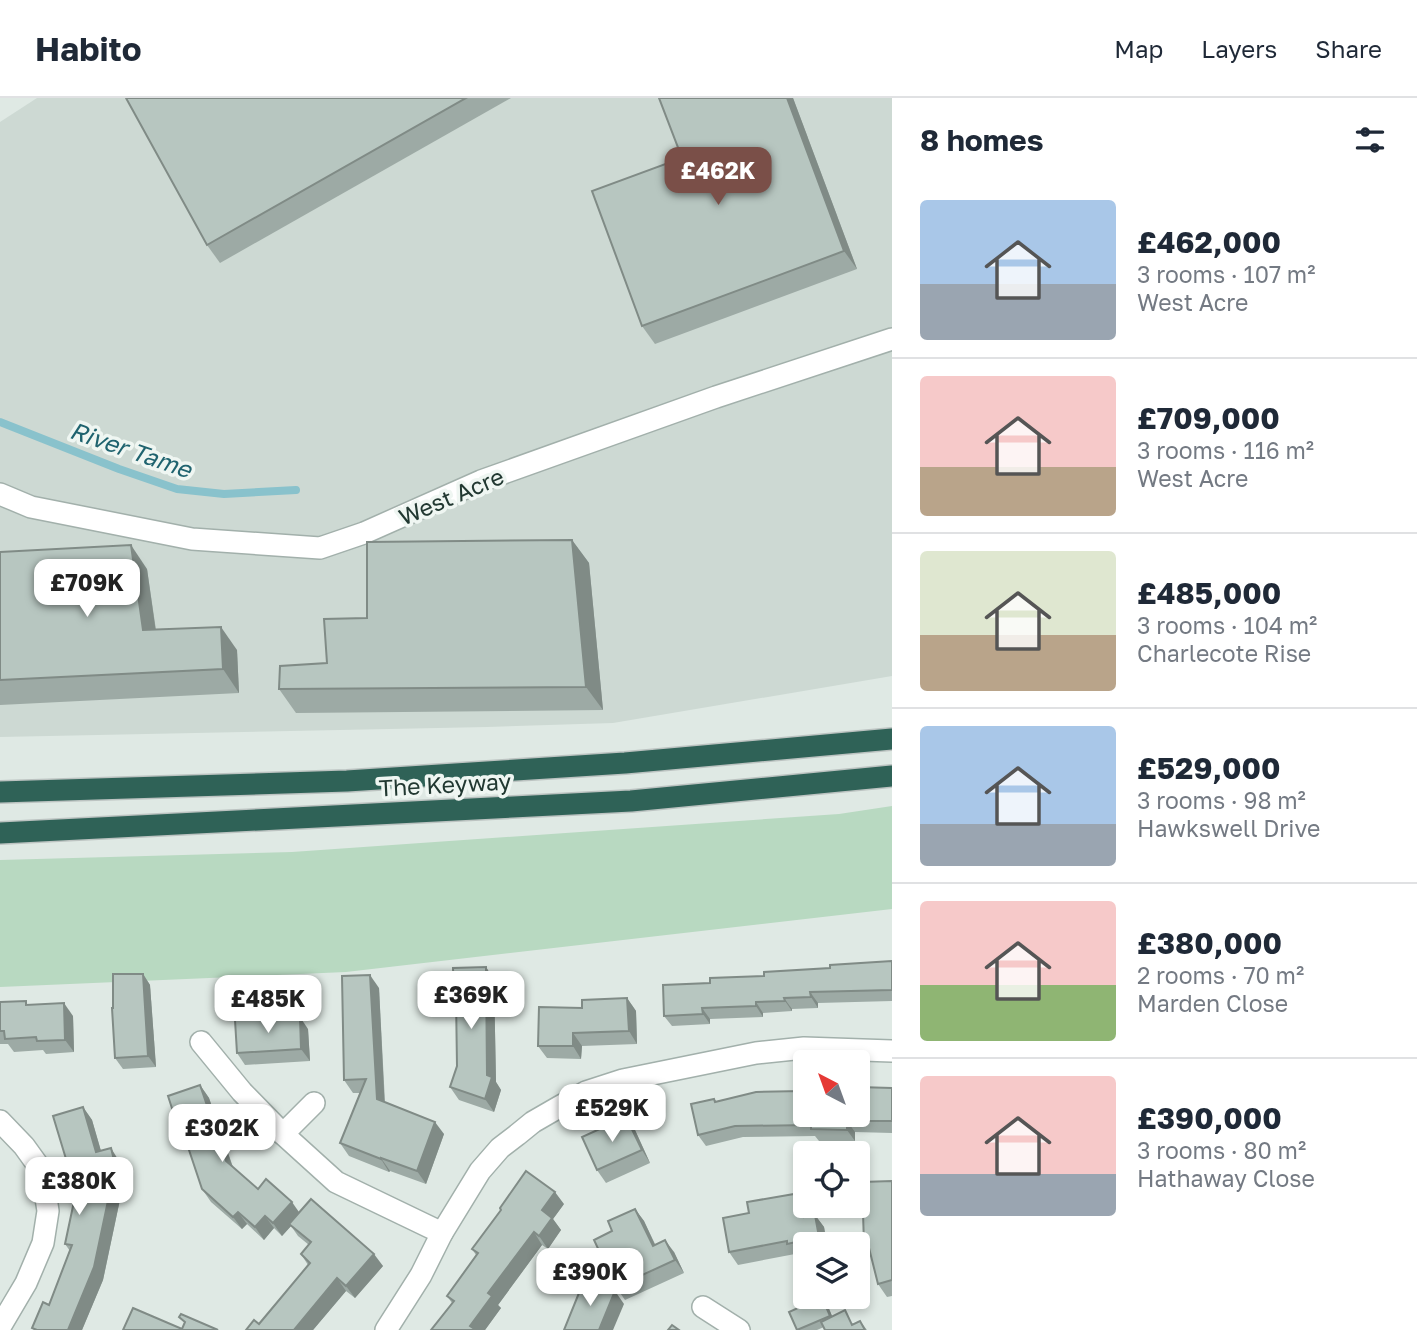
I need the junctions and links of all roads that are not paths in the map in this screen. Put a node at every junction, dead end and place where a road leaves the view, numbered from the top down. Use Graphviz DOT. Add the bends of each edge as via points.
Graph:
graph roads {
  1 [pos="892,339"];
  2 [pos="0,494"];
  3 [pos="892,739"];
  4 [pos="892,776"];
  5 [pos="0,792"];
  6 [pos="0,833"];
  7 [pos="201,1042"];
  8 [pos="892,1051"];
  9 [pos="314,1103"];
  10 [pos="0,1121"];
  11 [pos="283,1134"];
  12 [pos="442,1233"];
  13 [pos="704,1307"];
  14 [pos="0,1327"];
  15 [pos="386,1330"];
  16 [pos="739,1330"];
  1 -- 2 [label="street, West Acre" via="481,481 320,548 192,539 31,507"];
  3 -- 5 [label="highway, The Keyway" via="348,781"];
  4 -- 6 [label="highway, The Keyway" via="631,801"];
  7 -- 11 [label="street"];
  8 -- 12 [label="street" via="804,1048 756,1053 586,1092 533,1122 500,1148"];
  9 -- 11 [label="street"];
  10 -- 14 [label="street" via="42,1171 48,1211 43,1243"];
  11 -- 12 [label="street" via="336,1182"];
  12 -- 15 [label="street"];
  13 -- 16 [label="street"];
}
